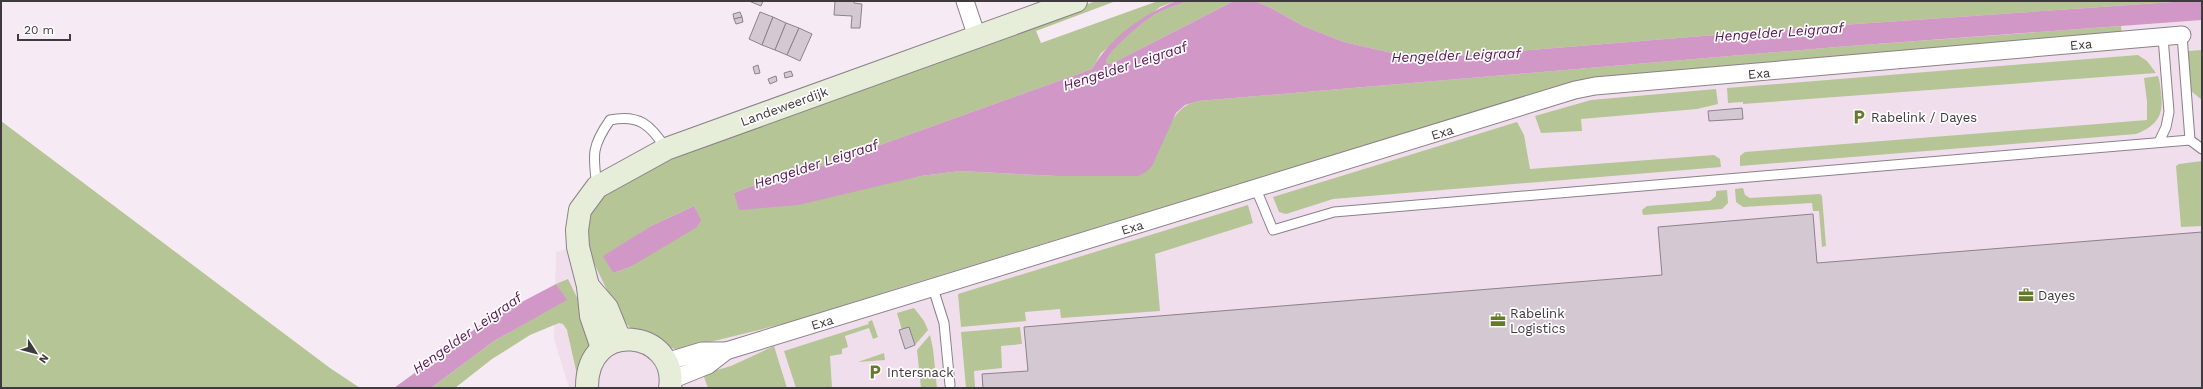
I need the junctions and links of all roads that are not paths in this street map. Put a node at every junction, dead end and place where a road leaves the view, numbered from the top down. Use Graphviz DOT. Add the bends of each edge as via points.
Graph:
graph roads {
  1 [pos="965,1"];
  2 [pos="1076,1"];
  3 [pos="2182,35"];
  4 [pos="977,37"];
  5 [pos="2163,37"];
  6 [pos="2190,140"];
  7 [pos="2159,142"];
  8 [pos="666,149"];
  9 [pos="2202,149"];
  10 [pos="597,187"];
  11 [pos="1256,190"];
  12 [pos="933,288"];
  13 [pos="611,344"];
  14 [pos="669,376"];
  15 [pos="951,387"];
  16 [pos="587,388"];
  1 -- 4 [label="street"];
  2 -- 4 [label="street, Landeweerdijk"];
  3 -- 5 [label="street, Exa"];
  3 -- 6 [label="lane"];
  4 -- 8 [label="street, Landeweerdijk"];
  5 -- 7 [label="lane" via="2169,112"];
  5 -- 11 [label="street, Exa" via="1595,86 1575,90"];
  6 -- 7 [label="lane"];
  6 -- 9 [label="lane"];
  7 -- 11 [label="lane" via="1334,212 1273,230"];
  8 -- 10 [label="street, Landeweerdijk"];
  8 -- 10 [label="lane" via="655,131 638,120 623,117 610,120 598,137 593,156"];
  10 -- 13 [label="street, Landeweerdijk" via="580,210 578,247 588,286 607,308"];
  11 -- 12 [label="street, Exa"];
  12 -- 14 [label="street, Exa" via="726,351 708,365"];
  12 -- 15 [label="lane" via="946,331"];
  13 -- 14 [label="street" via="634,339 647,343 658,351"];
  13 -- 16 [label="street" via="592,360 586,375"];
}
